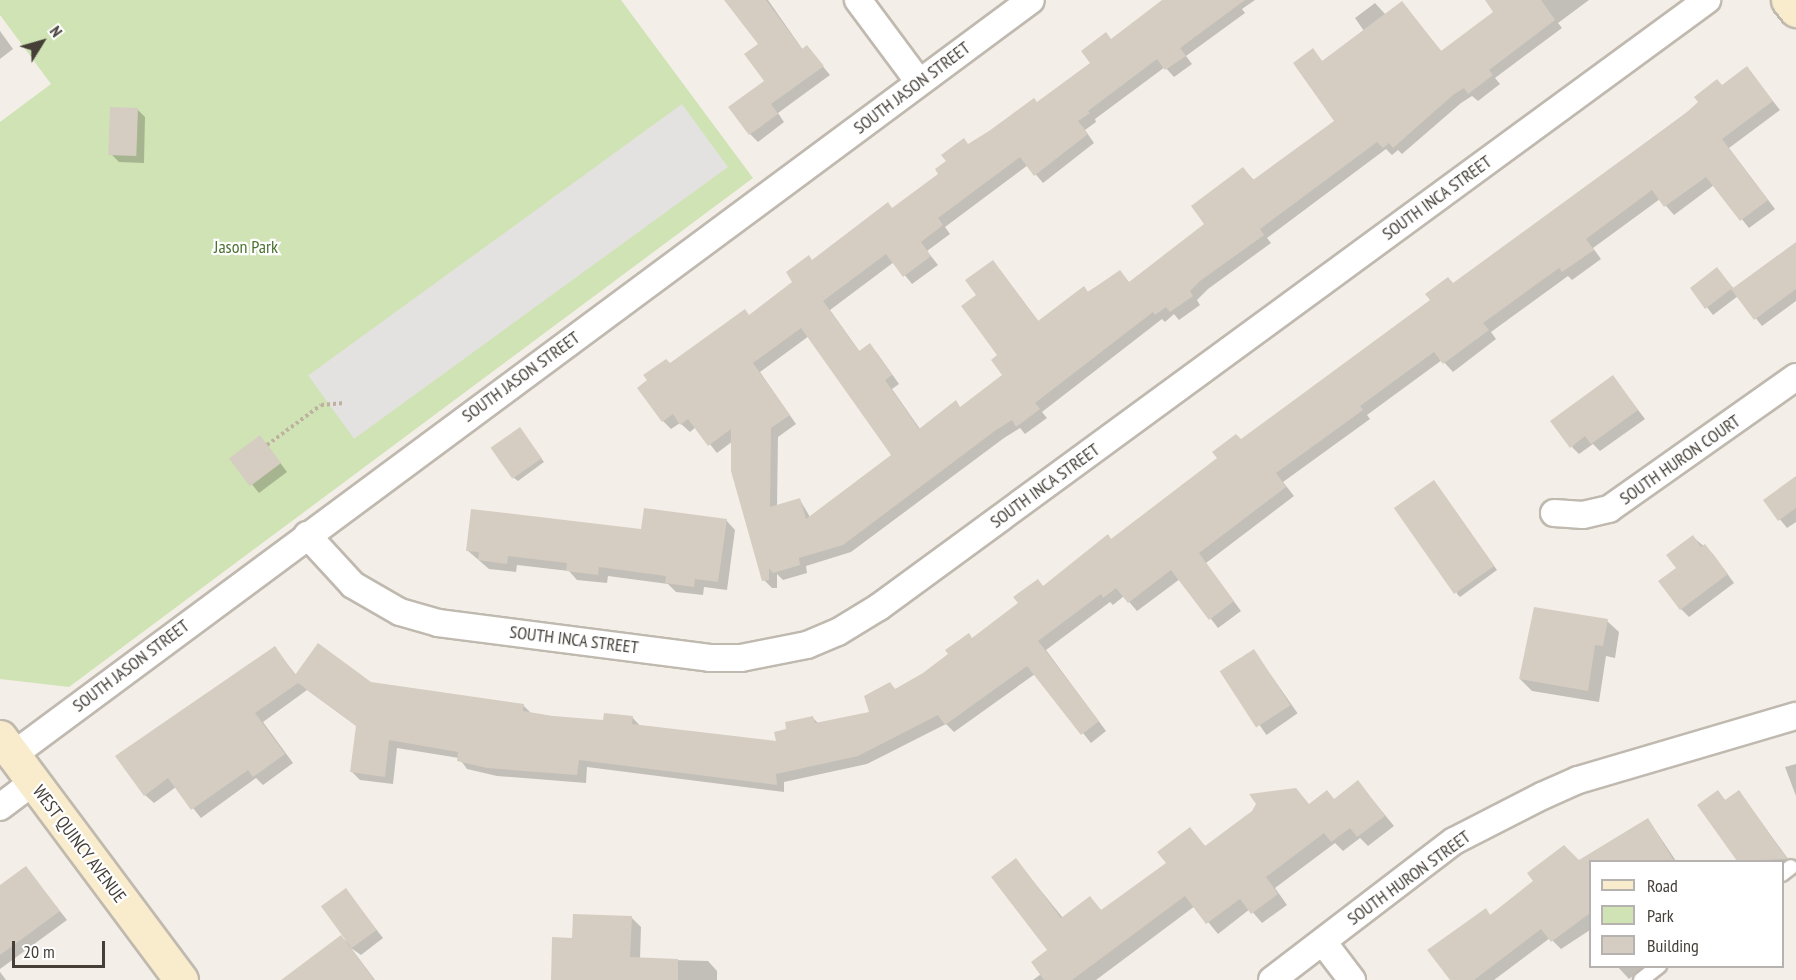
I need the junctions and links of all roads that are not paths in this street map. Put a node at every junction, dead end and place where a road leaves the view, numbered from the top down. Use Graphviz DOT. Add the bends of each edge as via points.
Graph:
graph roads {
  1 [pos="858,0"];
  2 [pos="1031,0"];
  3 [pos="1707,0"];
  4 [pos="1788,0"];
  5 [pos="1796,10"];
  6 [pos="919,82"];
  7 [pos="1796,377"];
  8 [pos="1554,513"];
  9 [pos="307,535"];
  10 [pos="1796,716"];
  11 [pos="7,746"];
  12 [pos="33,782"];
  13 [pos="0,807"];
  14 [pos="1323,942"];
  15 [pos="1656,968"];
  16 [pos="181,980"];
  17 [pos="1272,980"];
  18 [pos="1352,980"];
  19 [pos="1641,980"];
  1 -- 6 [label="street"];
  2 -- 6 [label="street, SOUTH JASON STREET"];
  3 -- 9 [label="street, SOUTH INCA STREET" via="879,607 807,645 741,658 710,658 438,623 400,612 368,595 332,566"];
  4 -- 5 [label="street"];
  6 -- 9 [label="street, SOUTH JASON STREET"];
  7 -- 8 [label="street, SOUTH HURON COURT" via="1609,509 1582,515"];
  9 -- 11 [label="street, SOUTH JASON STREET"];
  10 -- 14 [label="street, SOUTH HURON STREET" via="1578,780 1542,796 1454,841"];
  11 -- 12 [label="street, WEST QUINCY AVENUE"];
  12 -- 13 [label="street"];
  12 -- 16 [label="street, WEST QUINCY AVENUE"];
  14 -- 17 [label="street, SOUTH HURON STREET"];
  14 -- 18 [label="street"];
  15 -- 19 [label="lane"];
}
